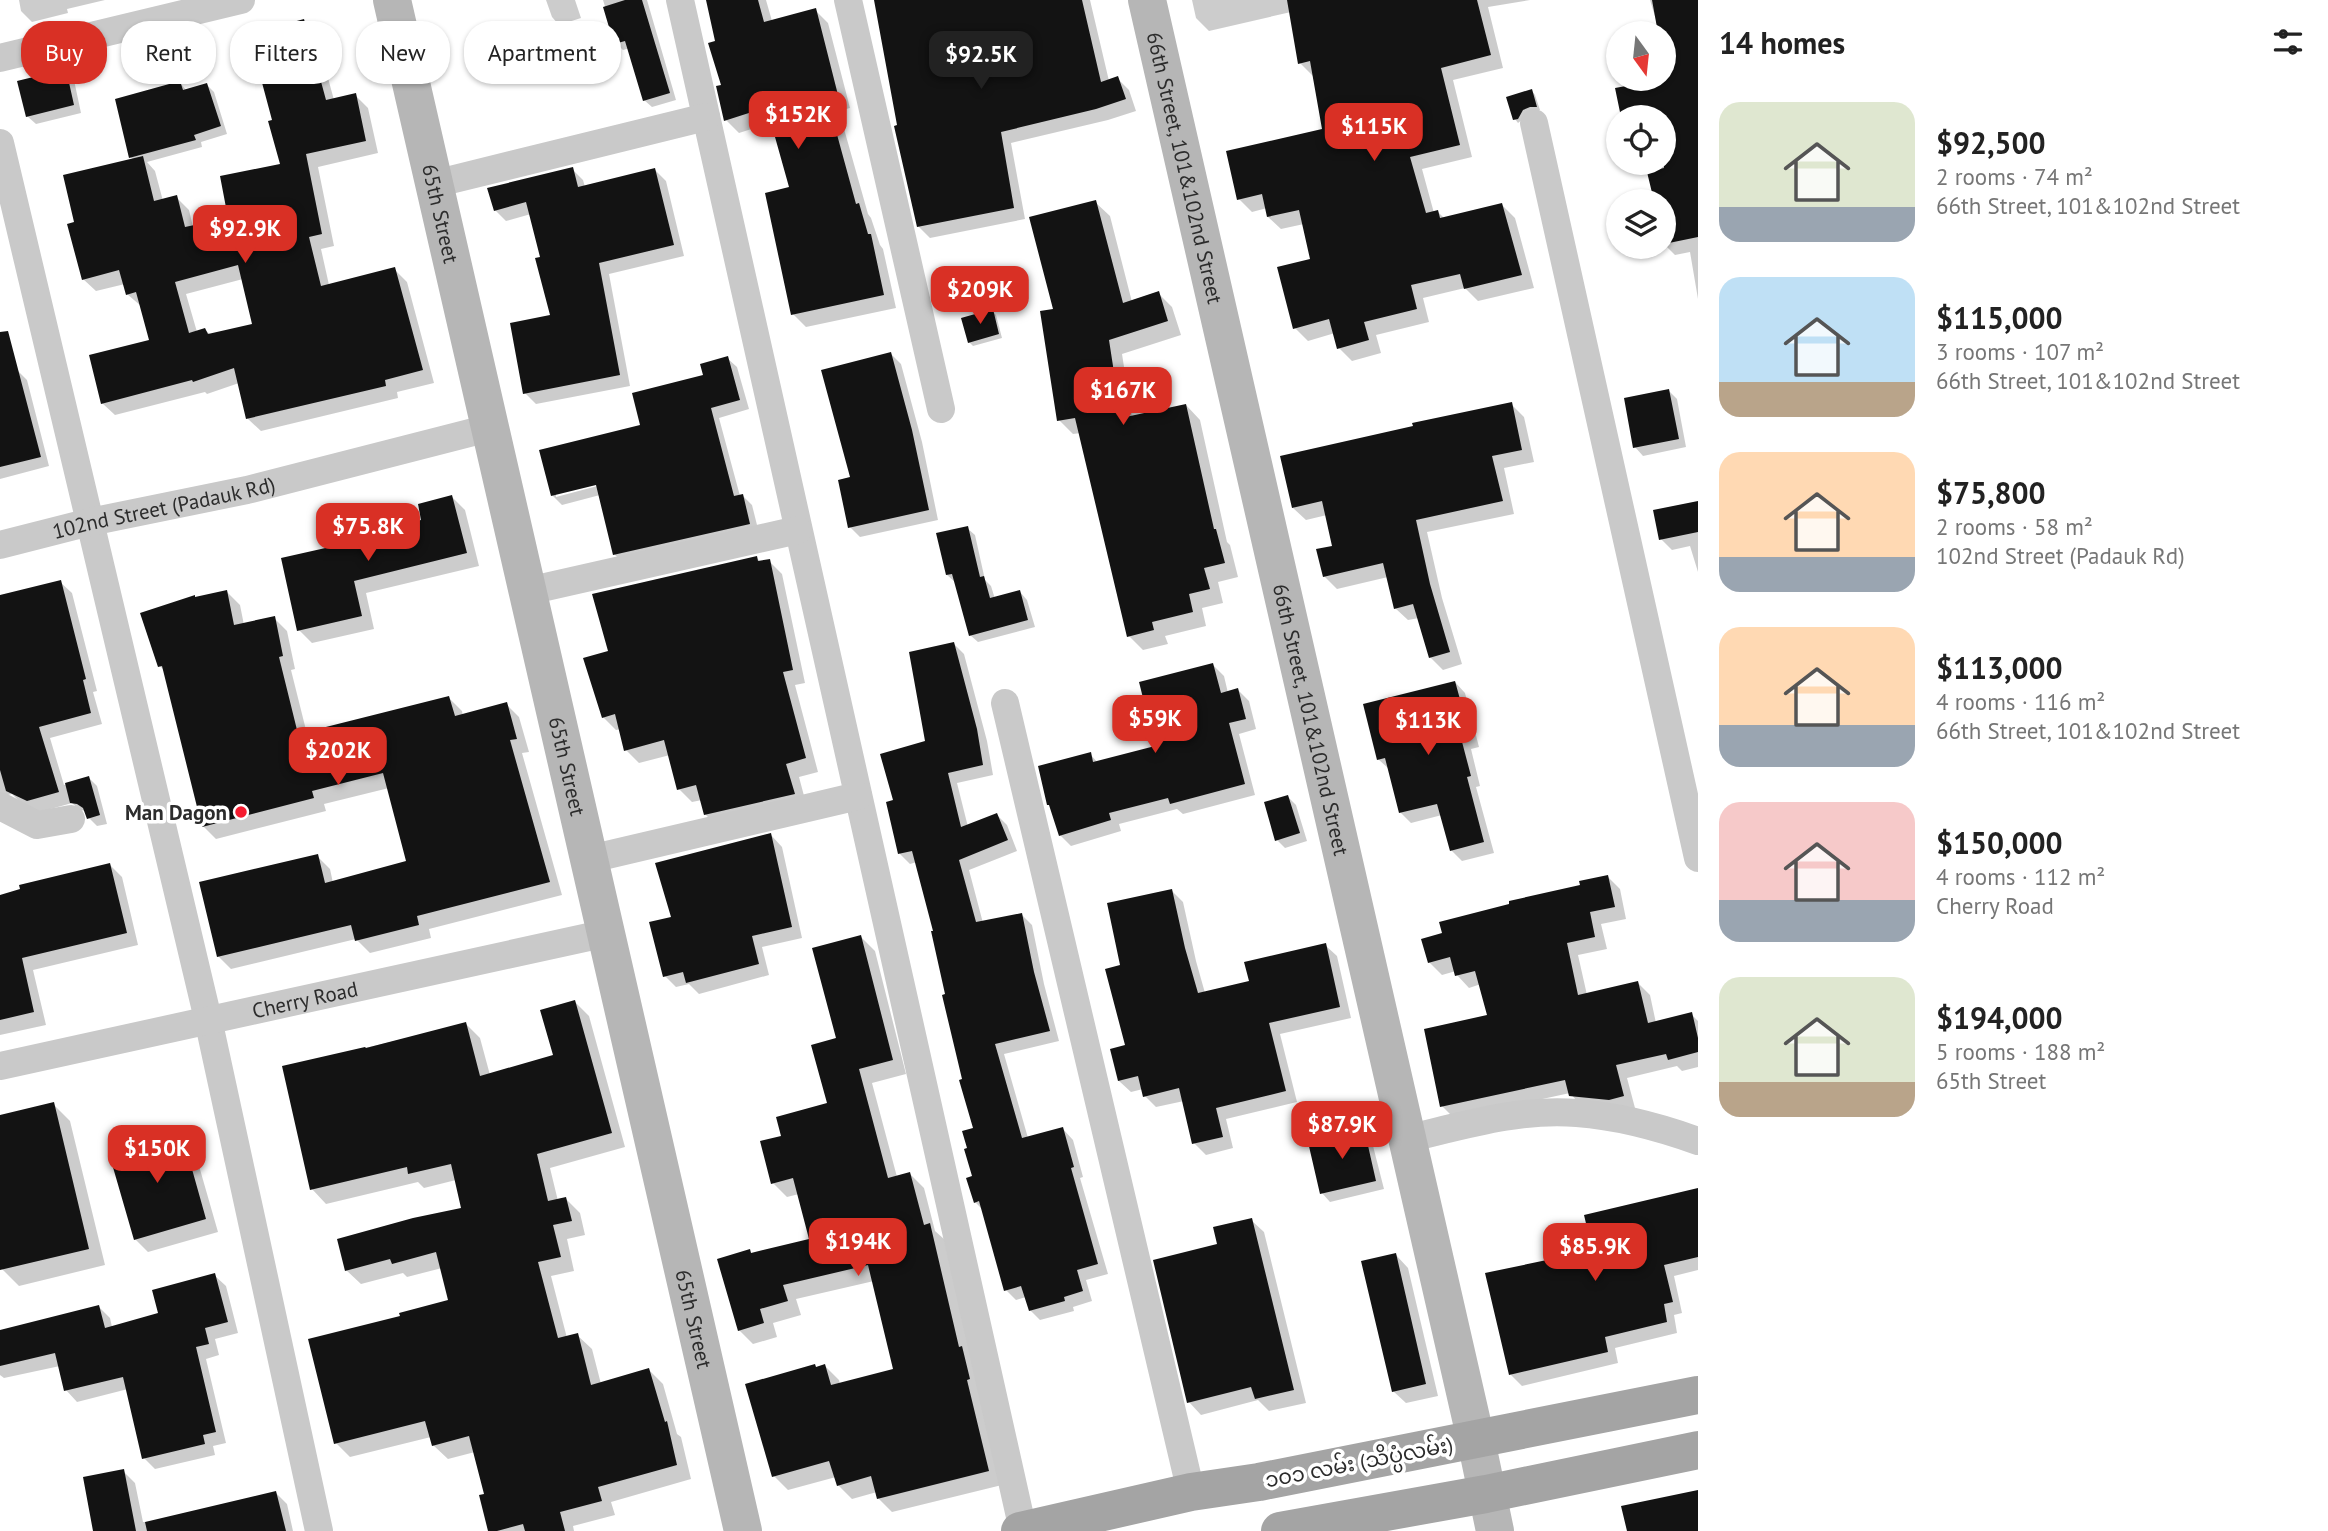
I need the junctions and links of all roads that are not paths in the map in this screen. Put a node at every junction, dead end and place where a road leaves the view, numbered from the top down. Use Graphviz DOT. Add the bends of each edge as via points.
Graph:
graph roads {
  1 [pos="241,0"];
  2 [pos="392,0"];
  3 [pos="680,0"];
  4 [pos="848,0"];
  5 [pos="1147,0"];
  6 [pos="0,58"];
  7 [pos="706,117"];
  8 [pos="1534,123"];
  9 [pos="0,143"];
  10 [pos="433,184"];
  11 [pos="941,409"];
  12 [pos="489,428"];
  13 [pos="90,522"];
  14 [pos="798,530"];
  15 [pos="0,545"];
  16 [pos="528,591"];
  17 [pos="1005,703"];
  18 [pos="858,796"];
  19 [pos="0,806"];
  20 [pos="71,819"];
  21 [pos="1698,858"];
  22 [pos="590,859"];
  23 [pos="607,933"];
  24 [pos="208,1019"];
  25 [pos="0,1066"];
  26 [pos="1406,1139"];
  27 [pos="1698,1141"];
  28 [pos="1698,1395"];
  29 [pos="1476,1440"];
  30 [pos="1698,1450"];
  31 [pos="1191,1493"];
  32 [pos="1486,1494"];
  33 [pos="318,1531"];
  34 [pos="743,1531"];
  35 [pos="1021,1531"];
  36 [pos="1280,1531"];
  37 [pos="1495,1531"];
  1 -- 6 [label="street"];
  2 -- 10 [label="street, 65th Street"];
  3 -- 7 [label="street"];
  4 -- 11 [label="street"];
  5 -- 26 [label="street, 66th Street, 101&102nd Street"];
  7 -- 10 [label="street"];
  7 -- 14 [label="street"];
  8 -- 21 [label="street"];
  9 -- 13 [label="street"];
  10 -- 12 [label="street, 65th Street"];
  12 -- 13 [label="street, 102nd Street (Padauk Rd)" via="247,490"];
  12 -- 16 [label="street, 65th Street"];
  13 -- 15 [label="street, 102nd Street (Padauk Rd)"];
  13 -- 24 [label="street"];
  14 -- 16 [label="street"];
  14 -- 18 [label="street"];
  16 -- 22 [label="street, 65th Street"];
  17 -- 31 [label="street"];
  18 -- 22 [label="street"];
  18 -- 35 [label="street"];
  19 -- 20 [label="street" via="37,825"];
  22 -- 23 [label="street, 65th Street"];
  23 -- 24 [label="street, Cherry Road"];
  23 -- 34 [label="street, 65th Street"];
  24 -- 25 [label="street, Cherry Road"];
  24 -- 33 [label="street"];
  26 -- 27 [label="street" via="1493,1119 1576,1112 1664,1129"];
  26 -- 29 [label="street, 66th Street, 101&102nd Street"];
  28 -- 29 [label="main road, ၁၀၁ လမ်း (သိပ္ပံလမ်း)"];
  29 -- 31 [label="main road, ၁၀၁ လမ်း (သိပ္ပံလမ်း)"];
  29 -- 32 [label="street, 66th Street, 101&102nd Street"];
  30 -- 32 [label="main road"];
  31 -- 35 [label="main road, ၁၀၁ လမ်း (သိပ္ပံလမ်း)"];
  32 -- 36 [label="main road"];
  32 -- 37 [label="street, 66th Street, 101&102nd Street"];
}
